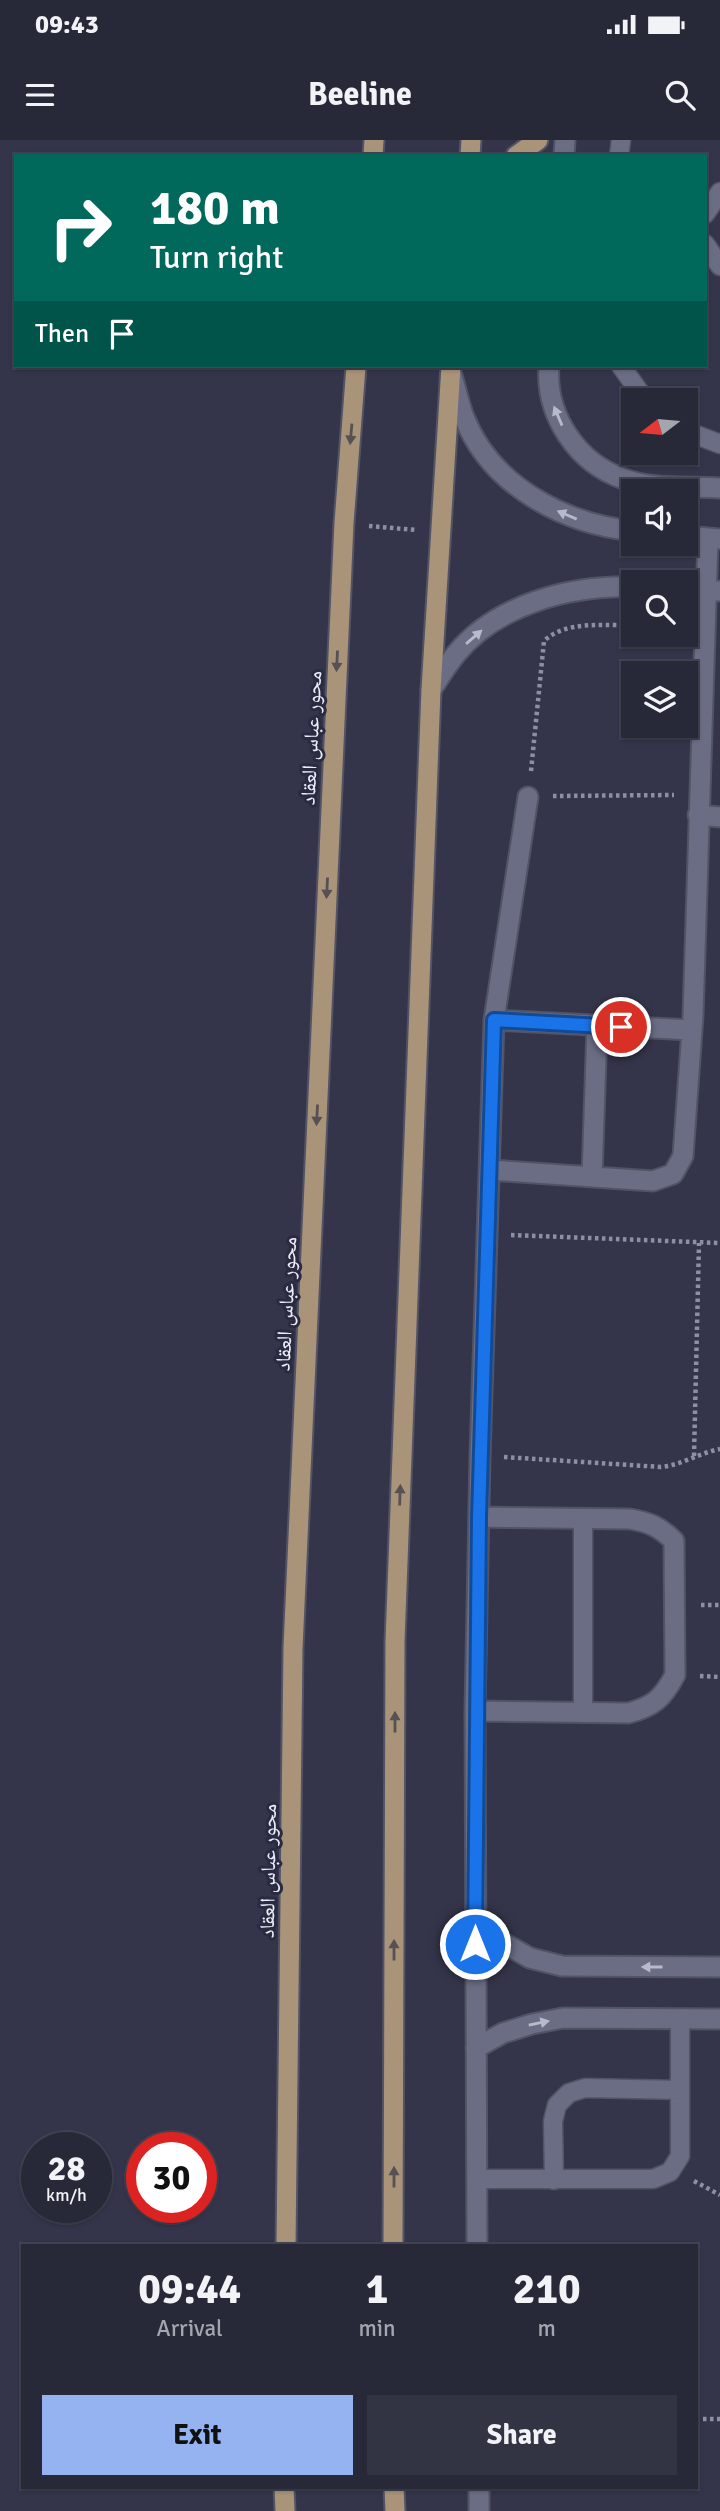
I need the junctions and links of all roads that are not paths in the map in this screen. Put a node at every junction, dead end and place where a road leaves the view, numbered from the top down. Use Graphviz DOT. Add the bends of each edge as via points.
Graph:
graph roads {
  1 [pos="538,140"];
  2 [pos="519,154"];
  3 [pos="720,192"];
  4 [pos="707,211"];
  5 [pos="707,247"];
  6 [pos="720,266"];
  7 [pos="356,368"];
  8 [pos="549,368"];
  9 [pos="622,368"];
  10 [pos="451,369"];
  11 [pos="637,388"];
  12 [pos="698,436"];
  13 [pos="720,444"];
  14 [pos="720,488"];
  15 [pos="621,528"];
  16 [pos="714,539"];
  17 [pos="621,588"];
  18 [pos="704,590"];
  19 [pos="431,690"];
  20 [pos="528,797"];
  21 [pos="698,815"];
  22 [pos="720,817"];
  23 [pos="494,1020"];
  24 [pos="597,1026"];
  25 [pos="692,1030"];
  26 [pos="490,1170"];
  27 [pos="592,1177"];
  28 [pos="479,1517"];
  29 [pos="583,1518"];
  30 [pos="475,1711"];
  31 [pos="583,1713"];
  32 [pos="475,1918"];
  33 [pos="720,1967"];
  34 [pos="680,2019"];
  35 [pos="720,2019"];
  36 [pos="476,2048"];
  37 [pos="680,2090"];
  38 [pos="477,2179"];
  39 [pos="554,2179"];
  40 [pos="286,2244"];
  41 [pos="393,2244"];
  42 [pos="477,2244"];
  43 [pos="284,2489"];
  44 [pos="394,2489"];
  45 [pos="479,2489"];
  46 [pos="285,2511"];
  47 [pos="395,2511"];
  48 [pos="479,2511"];
  1 -- 2 [label="main road"];
  3 -- 4 [label="lane"];
  5 -- 6 [label="lane"];
  7 -- 40 [label="main road, محور عباس العقاد, one-way" via="344,523 293,1648"];
  14 -- 8 [label="street, one-way" via="648,485 604,470 577,447 558,418"];
  9 -- 11 [label="lane"];
  15 -- 10 [label="street, one-way" via="571,518 527,495 491,461 471,430"];
  10 -- 19 [label="main road"];
  12 -- 13 [label="lane"];
  16 -- 18 [label="street"];
  19 -- 17 [label="street, one-way" via="456,652 490,622 531,603 586,589"];
  18 -- 21 [label="street"];
  41 -- 19 [label="main road, one-way" via="395,1642"];
  20 -- 23 [label="street"];
  21 -- 22 [label="street"];
  21 -- 25 [label="street"];
  23 -- 24 [label="street"];
  23 -- 26 [label="street"];
  24 -- 25 [label="street"];
  24 -- 27 [label="street"];
  25 -- 27 [label="street" via="683,1156 673,1174 653,1181"];
  26 -- 27 [label="street"];
  26 -- 28 [label="street"];
  28 -- 29 [label="street"];
  28 -- 30 [label="street"];
  29 -- 31 [label="lane"];
  29 -- 31 [label="street" via="630,1519 663,1530 674,1541 676,1604 675,1675 665,1695 648,1708 628,1713"];
  30 -- 31 [label="street"];
  30 -- 32 [label="street"];
  33 -- 32 [label="street, one-way" via="562,1966 530,1958 500,1941"];
  32 -- 36 [label="street"];
  34 -- 35 [label="street"];
  36 -- 34 [label="street, one-way" via="503,2033 563,2018"];
  34 -- 37 [label="lane"];
  36 -- 38 [label="street"];
  37 -- 39 [label="lane" via="680,2156 670,2172 653,2179"];
  37 -- 39 [label="lane" via="585,2088 569,2093 557,2105 553,2121"];
  38 -- 39 [label="lane"];
  38 -- 42 [label="street"];
  43 -- 46 [label="main road"];
  44 -- 47 [label="main road"];
  45 -- 48 [label="street"];
}
